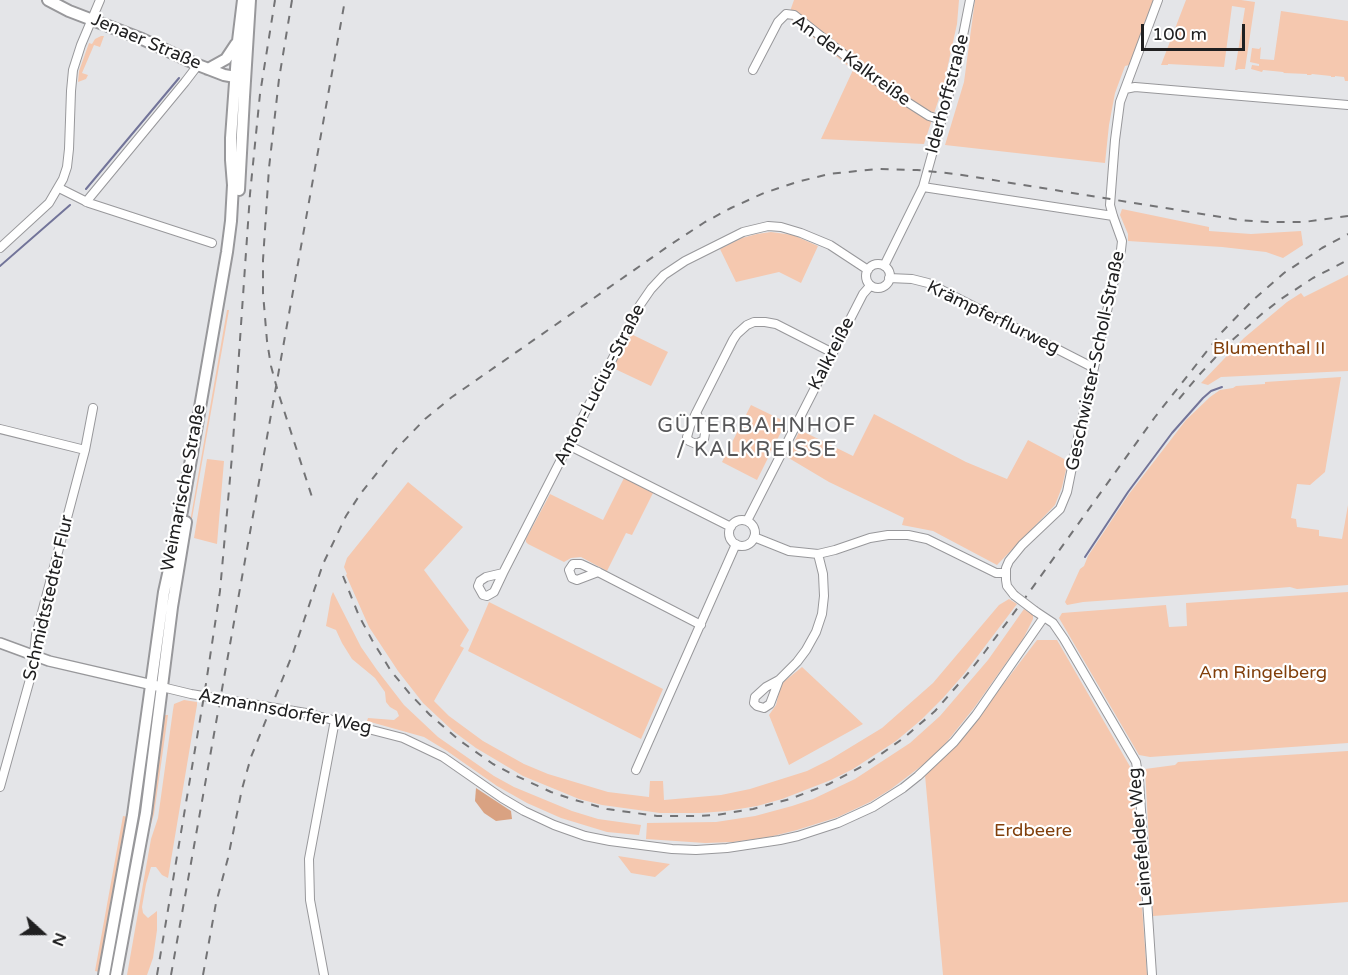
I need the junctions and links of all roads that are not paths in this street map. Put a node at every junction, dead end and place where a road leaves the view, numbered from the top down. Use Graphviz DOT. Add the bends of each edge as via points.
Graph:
graph roads {
  1 [pos="48,0"];
  2 [pos="100,0"];
  3 [pos="243,0"];
  4 [pos="250,0"];
  5 [pos="970,0"];
  6 [pos="1158,0"];
  7 [pos="92,19"];
  8 [pos="238,41"];
  9 [pos="203,67"];
  10 [pos="753,70"];
  11 [pos="240,78"];
  12 [pos="1125,88"];
  13 [pos="1348,105"];
  14 [pos="942,120"];
  15 [pos="923,187"];
  16 [pos="59,188"];
  17 [pos="86,202"];
  18 [pos="1113,216"];
  19 [pos="212,243"];
  20 [pos="0,248"];
  21 [pos="884,266"];
  22 [pos="868,270"];
  23 [pos="890,278"];
  24 [pos="870,286"];
  25 [pos="833,353"];
  26 [pos="1094,368"];
  27 [pos="93,408"];
  28 [pos="696,413"];
  29 [pos="0,429"];
  30 [pos="568,445"];
  31 [pos="85,450"];
  32 [pos="747,521"];
  33 [pos="731,527"];
  34 [pos="754,537"];
  35 [pos="736,544"];
  36 [pos="818,554"];
  37 [pos="598,572"];
  38 [pos="503,573"];
  39 [pos="1005,573"];
  40 [pos="1044,617"];
  41 [pos="701,625"];
  42 [pos="0,643"];
  43 [pos="34,656"];
  44 [pos="778,680"];
  45 [pos="150,684"];
  46 [pos="162,687"];
  47 [pos="335,720"];
  48 [pos="636,771"];
  49 [pos="0,788"];
  50 [pos="104,975"];
  51 [pos="116,975"];
  52 [pos="324,975"];
  53 [pos="1152,975"];
  1 -- 7 [label="main road, Jenaer Straße"];
  2 -- 7 [label="street"];
  3 -- 8 [label="main road, Weimarische Straße"];
  4 -- 11 [label="main road, Weimarische Straße"];
  5 -- 14 [label="street, Iderhoffstraße"];
  6 -- 12 [label="street, Geschwister-Scholl-Straße"];
  7 -- 9 [label="main road, Jenaer Straße"];
  7 -- 16 [label="street" via="73,70 68,158"];
  8 -- 9 [label="main road" via="225,59"];
  8 -- 11 [label="main road, Weimarische Straße"];
  9 -- 11 [label="main road, Jenaer Straße"];
  9 -- 17 [label="street" via="185,82"];
  10 -- 14 [label="street, An der Kalkreiße" via="778,22 786,14 794,15 890,91"];
  11 -- 45 [label="main road, Weimarische Straße" via="231,138 233,184 227,252"];
  11 -- 46 [label="main road, Weimarische Straße" via="236,234"];
  12 -- 13 [label="street"];
  12 -- 18 [label="street, Geschwister-Scholl-Straße" via="1114,153 1110,205"];
  14 -- 15 [label="street, Iderhoffstraße"];
  15 -- 18 [label="street"];
  15 -- 21 [label="street"];
  16 -- 17 [label="street"];
  16 -- 20 [label="street" via="52,200"];
  17 -- 19 [label="street"];
  18 -- 26 [label="street, Geschwister-Scholl-Straße" via="1122,241 1121,250"];
  21 -- 22 [label="street"];
  21 -- 23 [label="street"];
  22 -- 24 [label="street"];
  22 -- 30 [label="street, Anton-Lucius-Straße" via="830,245 768,226 743,231 680,265 664,275 640,305"];
  23 -- 24 [label="street" via="882,287"];
  23 -- 26 [label="street, Krämpferflurweg" via="928,283"];
  24 -- 25 [label="street, Kalkreiße"];
  25 -- 28 [label="street" via="776,324 747,325 733,340"];
  25 -- 32 [label="street, Kalkreiße"];
  26 -- 39 [label="street, Geschwister-Scholl-Straße" via="1064,501 1009,561"];
  27 -- 31 [label="street, Schmidtstedter Flur"];
  29 -- 31 [label="street"];
  30 -- 33 [label="street"];
  30 -- 38 [label="street, Anton-Lucius-Straße"];
  31 -- 43 [label="street, Schmidtstedter Flur" via="36,635"];
  32 -- 33 [label="street" via="740,520"];
  32 -- 34 [label="street" via="753,526"];
  33 -- 35 [label="street" via="731,538"];
  34 -- 35 [label="street" via="745,546"];
  34 -- 36 [label="street" via="789,551"];
  35 -- 41 [label="street"];
  36 -- 39 [label="street" via="870,538 908,535 927,539 996,573"];
  36 -- 44 [label="street" via="824,596 820,622 806,650"];
  37 -- 41 [label="street"];
  39 -- 40 [label="street, bridge" via="1007,586 1014,595"];
  40 -- 47 [label="street, Azmannsdorfer Weg" via="954,742 903,788 838,823 748,846 672,849 585,836 524,811 415,743"];
  40 -- 53 [label="street, Leinefelder Weg" via="1064,639 1136,762"];
  41 -- 48 [label="street"];
  42 -- 43 [label="street"];
  43 -- 45 [label="street"];
  43 -- 49 [label="street, Schmidtstedter Flur"];
  45 -- 46 [label="street"];
  45 -- 50 [label="main road, Weimarische Straße" via="133,815"];
  46 -- 47 [label="street, Azmannsdorfer Weg"];
  46 -- 51 [label="main road, Weimarische Straße" via="146,813"];
  47 -- 52 [label="street" via="309,859 310,900"];
}
